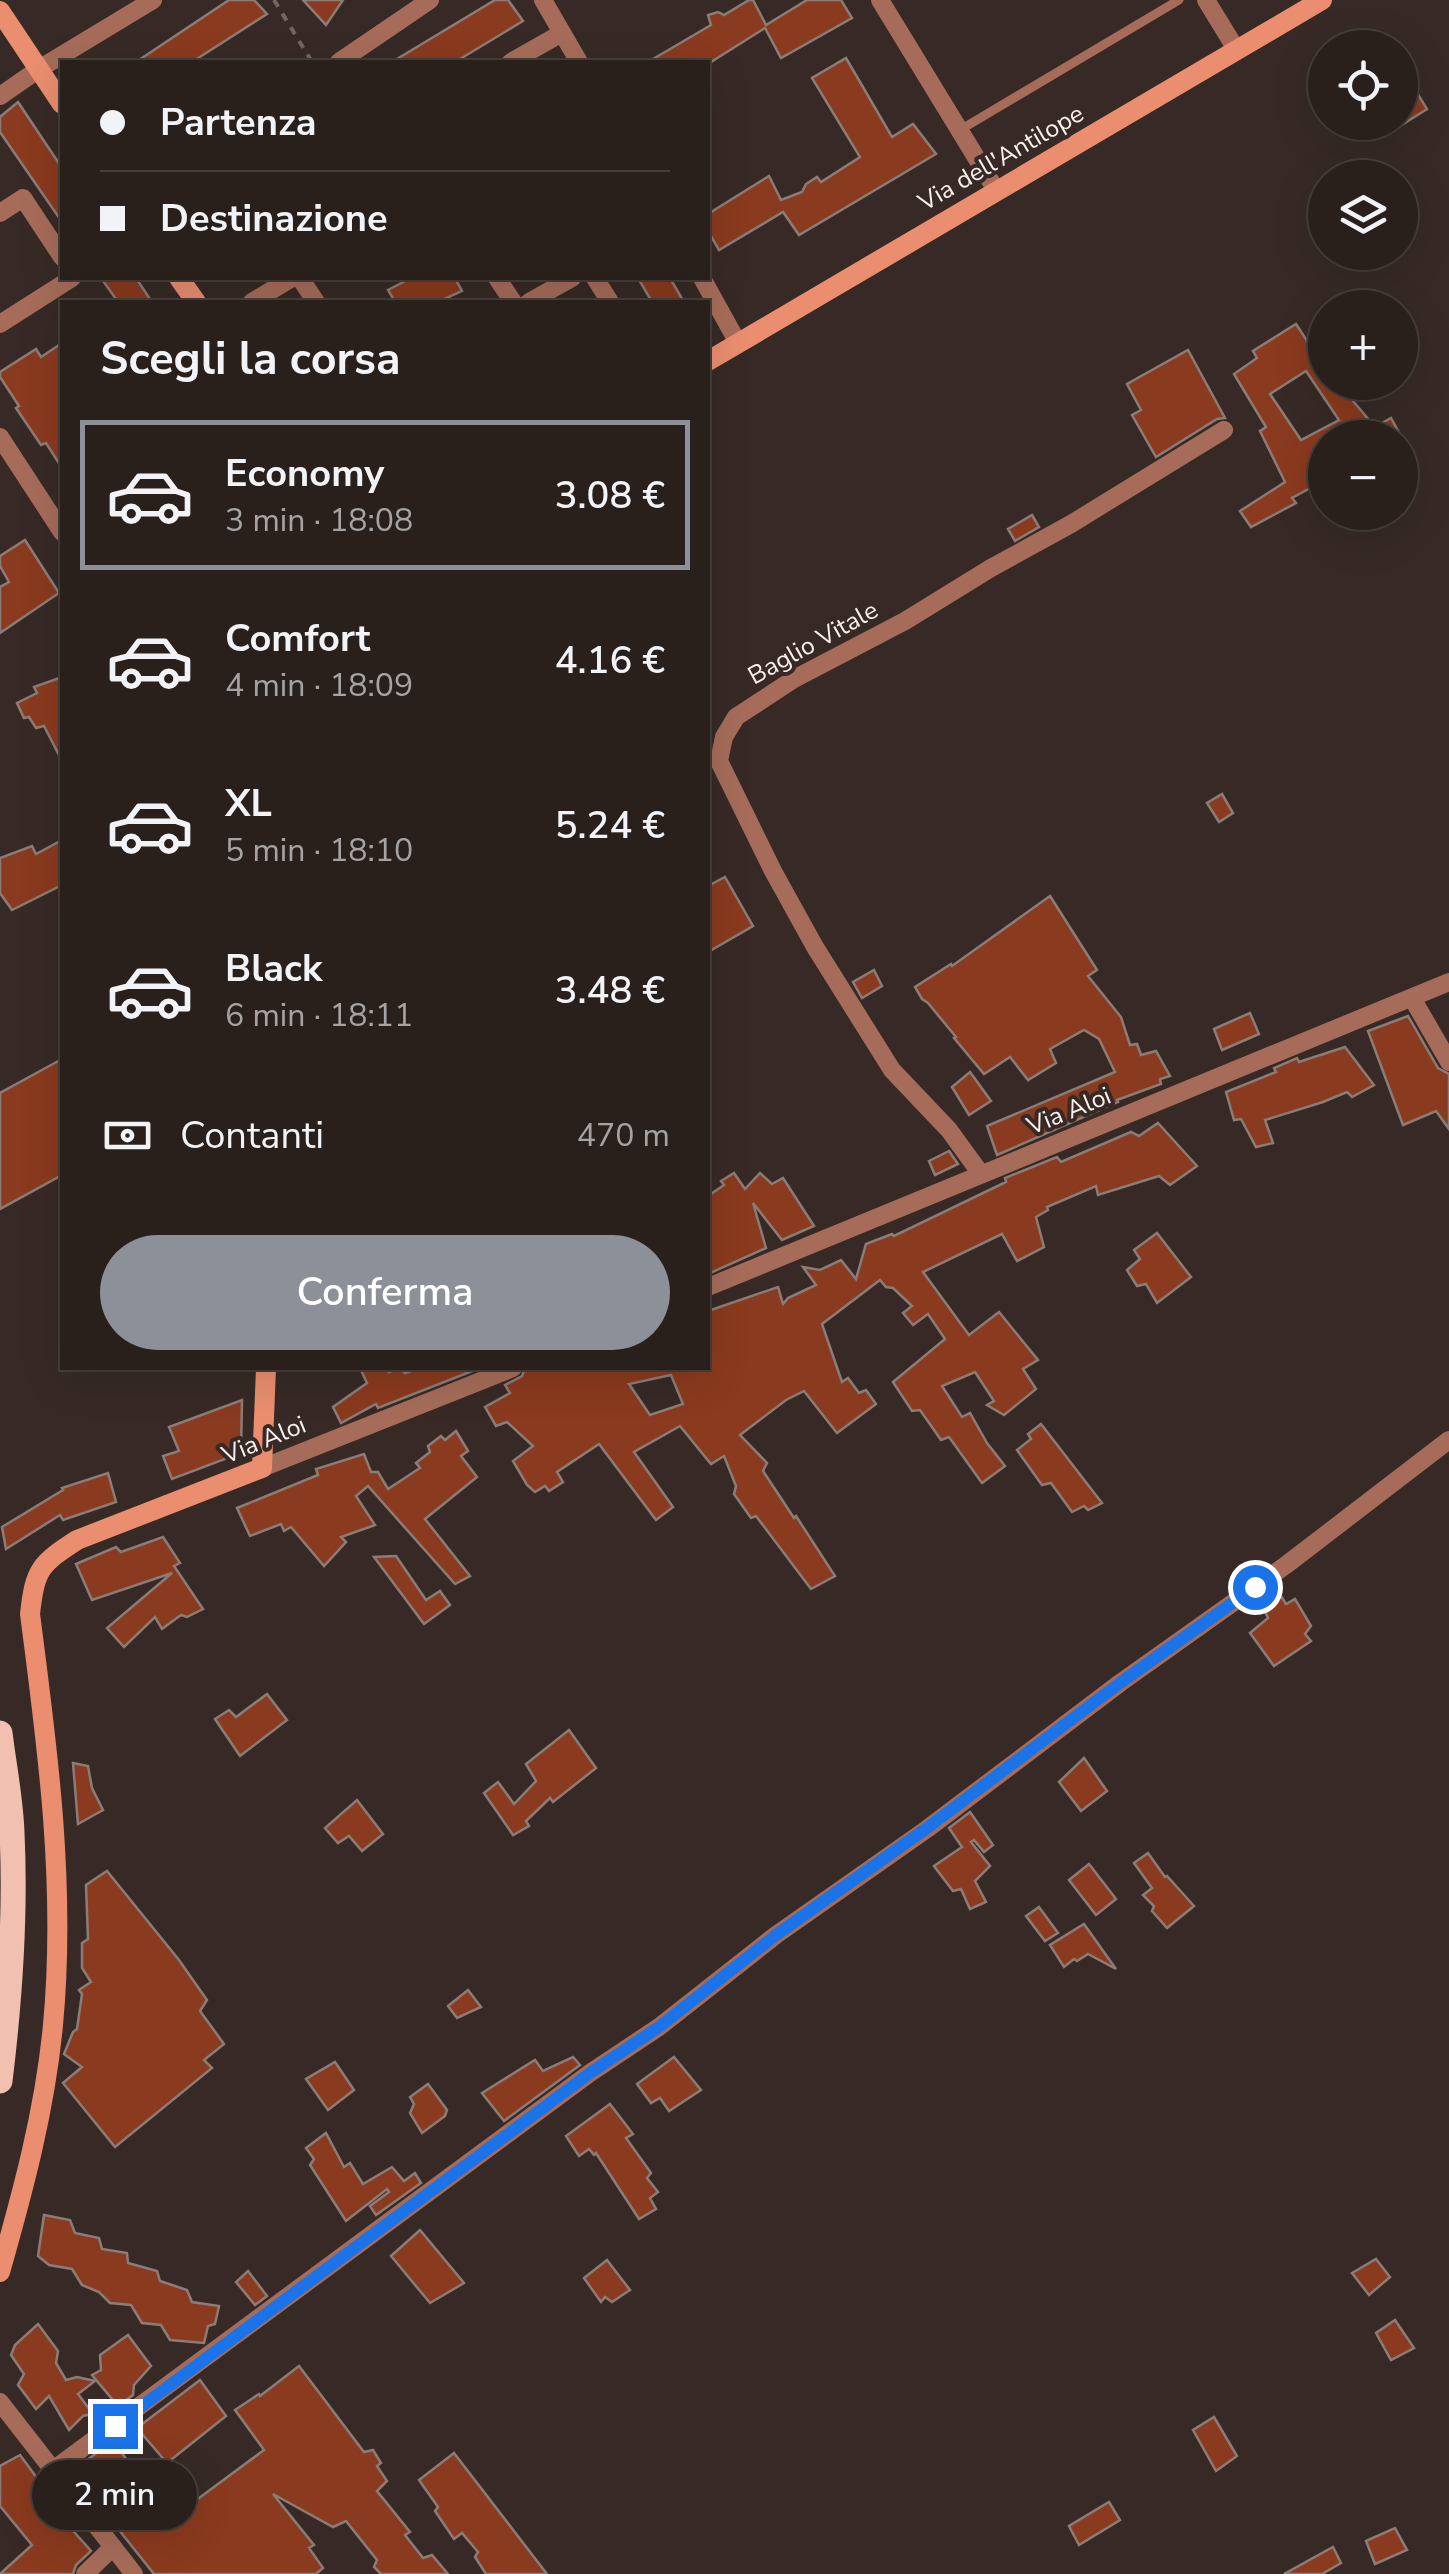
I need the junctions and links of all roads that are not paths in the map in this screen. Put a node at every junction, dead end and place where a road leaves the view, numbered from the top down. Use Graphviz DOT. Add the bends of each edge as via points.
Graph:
graph roads {
  1 [pos="153,0"];
  2 [pos="430,0"];
  3 [pos="543,0"];
  4 [pos="880,0"];
  5 [pos="1179,0"];
  6 [pos="1206,0"];
  7 [pos="1322,0"];
  8 [pos="0,11"];
  9 [pos="562,33"];
  10 [pos="1236,49"];
  11 [pos="342,60"];
  12 [pos="515,60"];
  13 [pos="578,60"];
  14 [pos="39,69"];
  15 [pos="0,96"];
  16 [pos="60,101"];
  17 [pos="960,130"];
  18 [pos="996,190"];
  19 [pos="0,213"];
  20 [pos="60,254"];
  21 [pos="69,280"];
  22 [pos="292,280"];
  23 [pos="298,280"];
  24 [pos="568,280"];
  25 [pos="703,280"];
  26 [pos="256,300"];
  27 [pos="314,300"];
  28 [pos="533,300"];
  29 [pos="0,324"];
  30 [pos="738,343"];
  31 [pos="710,360"];
  32 [pos="1224,430"];
  33 [pos="0,437"];
  34 [pos="60,529"];
  35 [pos="1449,982"];
  36 [pos="1412,998"];
  37 [pos="1449,1062"];
  38 [pos="981,1174"];
  39 [pos="710,1286"];
  40 [pos="266,1370"];
  41 [pos="508,1370"];
  42 [pos="1449,1440"];
  43 [pos="262,1468"];
  44 [pos="0,1733"];
  45 [pos="0,2081"];
  46 [pos="0,2272"];
  47 [pos="0,2402"];
  48 [pos="53,2470"];
  49 [pos="113,2547"];
  50 [pos="85,2574"];
  51 [pos="134,2574"];
  1 -- 14 [label="street"];
  2 -- 11 [label="street"];
  3 -- 9 [label="street"];
  4 -- 17 [label="street"];
  5 -- 17 [label="lane"];
  6 -- 10 [label="street"];
  7 -- 10 [label="street, Via dell'Antilope"];
  8 -- 14 [label="street"];
  9 -- 12 [label="street"];
  9 -- 13 [label="street"];
  10 -- 18 [label="street, Via dell'Antilope"];
  14 -- 15 [label="street"];
  14 -- 16 [label="street"];
  17 -- 18 [label="street"];
  18 -- 30 [label="street, Via dell'Antilope"];
  19 -- 20 [label="street" via="23,198"];
  21 -- 29 [label="street"];
  22 -- 26 [label="street"];
  23 -- 27 [label="street"];
  24 -- 28 [label="street"];
  25 -- 30 [label="street"];
  30 -- 31 [label="street, Via dell'Antilope"];
  32 -- 38 [label="street, Baglio Vitale" via="905,621 794,679 736,717 724,737 719,761 816,947 892,1070"];
  33 -- 34 [label="street"];
  35 -- 36 [label="street, Via Aloi"];
  36 -- 37 [label="street"];
  36 -- 38 [label="street, Via Aloi"];
  38 -- 39 [label="street, Via Aloi"];
  40 -- 43 [label="street"];
  41 -- 43 [label="street, Via Aloi"];
  42 -- 48 [label="street"];
  43 -- 46 [label="street, Via Aloi" via="77,1540 39,1569 30,1614 54,1820 53,2025 30,2166"];
  44 -- 45 [label="main road" via="12,1830 13,1916"];
  47 -- 48 [label="street"];
  48 -- 49 [label="street"];
  49 -- 50 [label="street"];
  49 -- 51 [label="street"];
}
